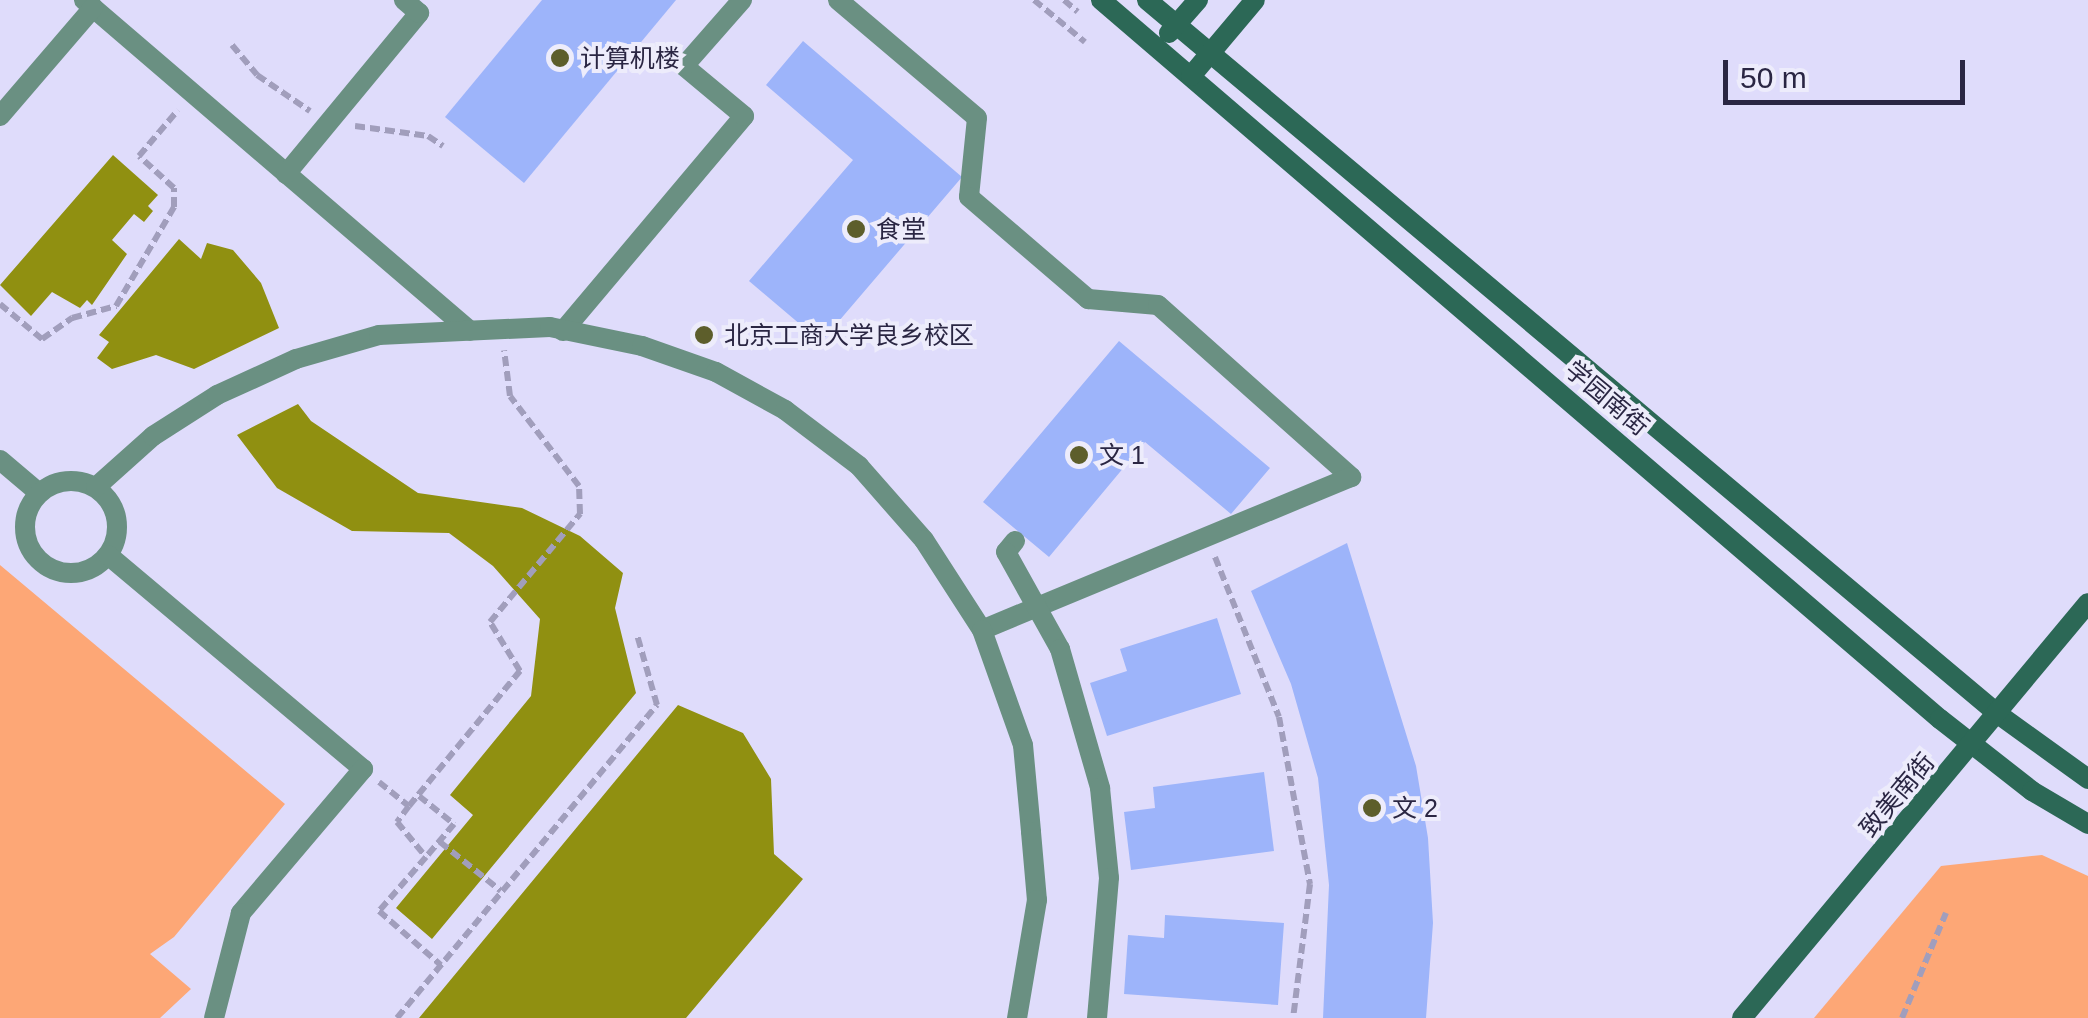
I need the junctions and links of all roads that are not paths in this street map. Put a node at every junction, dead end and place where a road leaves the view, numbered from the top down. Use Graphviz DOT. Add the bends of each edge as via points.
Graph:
graph roads {
  1 [pos="404,0"];
  2 [pos="742,0"];
  3 [pos="838,0"];
  4 [pos="1101,0"];
  5 [pos="1147,0"];
  6 [pos="1198,0"];
  7 [pos="1255,0"];
  8 [pos="88,4"];
  9 [pos="1176,25"];
  10 [pos="1156,46"];
  11 [pos="1210,54"];
  12 [pos="1190,76"];
  13 [pos="0,116"];
  14 [pos="286,174"];
  15 [pos="563,330"];
  16 [pos="470,331"];
  17 [pos="0,460"];
  18 [pos="96,487"];
  19 [pos="39,493"];
  20 [pos="1016,541"];
  21 [pos="108,555"];
  22 [pos="2088,603"];
  23 [pos="982,630"];
  24 [pos="1998,714"];
  25 [pos="1973,744"];
  26 [pos="2088,780"];
  27 [pos="2088,824"];
  28 [pos="214,1018"];
  29 [pos="1017,1018"];
  30 [pos="1098,1018"];
  31 [pos="1742,1018"];
  1 -- 14 [label="street" via="419,13"];
  2 -- 15 [label="street" via="684,66 744,116"];
  3 -- 23 [label="street" via="977,118 970,197 1088,299 1158,306 1351,477"];
  4 -- 10 [label="street, 学园南街"];
  5 -- 9 [label="street, 学园南街"];
  6 -- 9 [label="street"];
  7 -- 11 [label="street"];
  8 -- 13 [label="street"];
  8 -- 14 [label="street"];
  9 -- 10 [label="street"];
  9 -- 11 [label="street, 学园南街"];
  10 -- 12 [label="street, 学园南街"];
  11 -- 12 [label="street"];
  11 -- 24 [label="street, 学园南街"];
  12 -- 25 [label="street, 学园南街"];
  14 -- 16 [label="street"];
  15 -- 16 [label="street"];
  15 -- 23 [label="street" via="642,346 716,372 784,410 858,466 924,540"];
  16 -- 18 [label="street" via="378,335 296,359 153,436"];
  17 -- 19 [label="street"];
  18 -- 19 [label="street" via="67,480"];
  18 -- 21 [label="street" via="116,511"];
  19 -- 21 [label="street" via="25,535 40,562 83,572"];
  20 -- 30 [label="street, bridge" via="1006,552 1060,648 1100,788 1109,878"];
  21 -- 28 [label="street" via="362,769 242,914"];
  22 -- 24 [label="street, 致美南街"];
  23 -- 29 [label="street" via="1023,745 1032,832 1037,900"];
  24 -- 25 [label="street, 致美南街"];
  24 -- 26 [label="street, 学园南街"];
  25 -- 27 [label="street, 学园南街"];
  25 -- 31 [label="street, 致美南街"];
}
